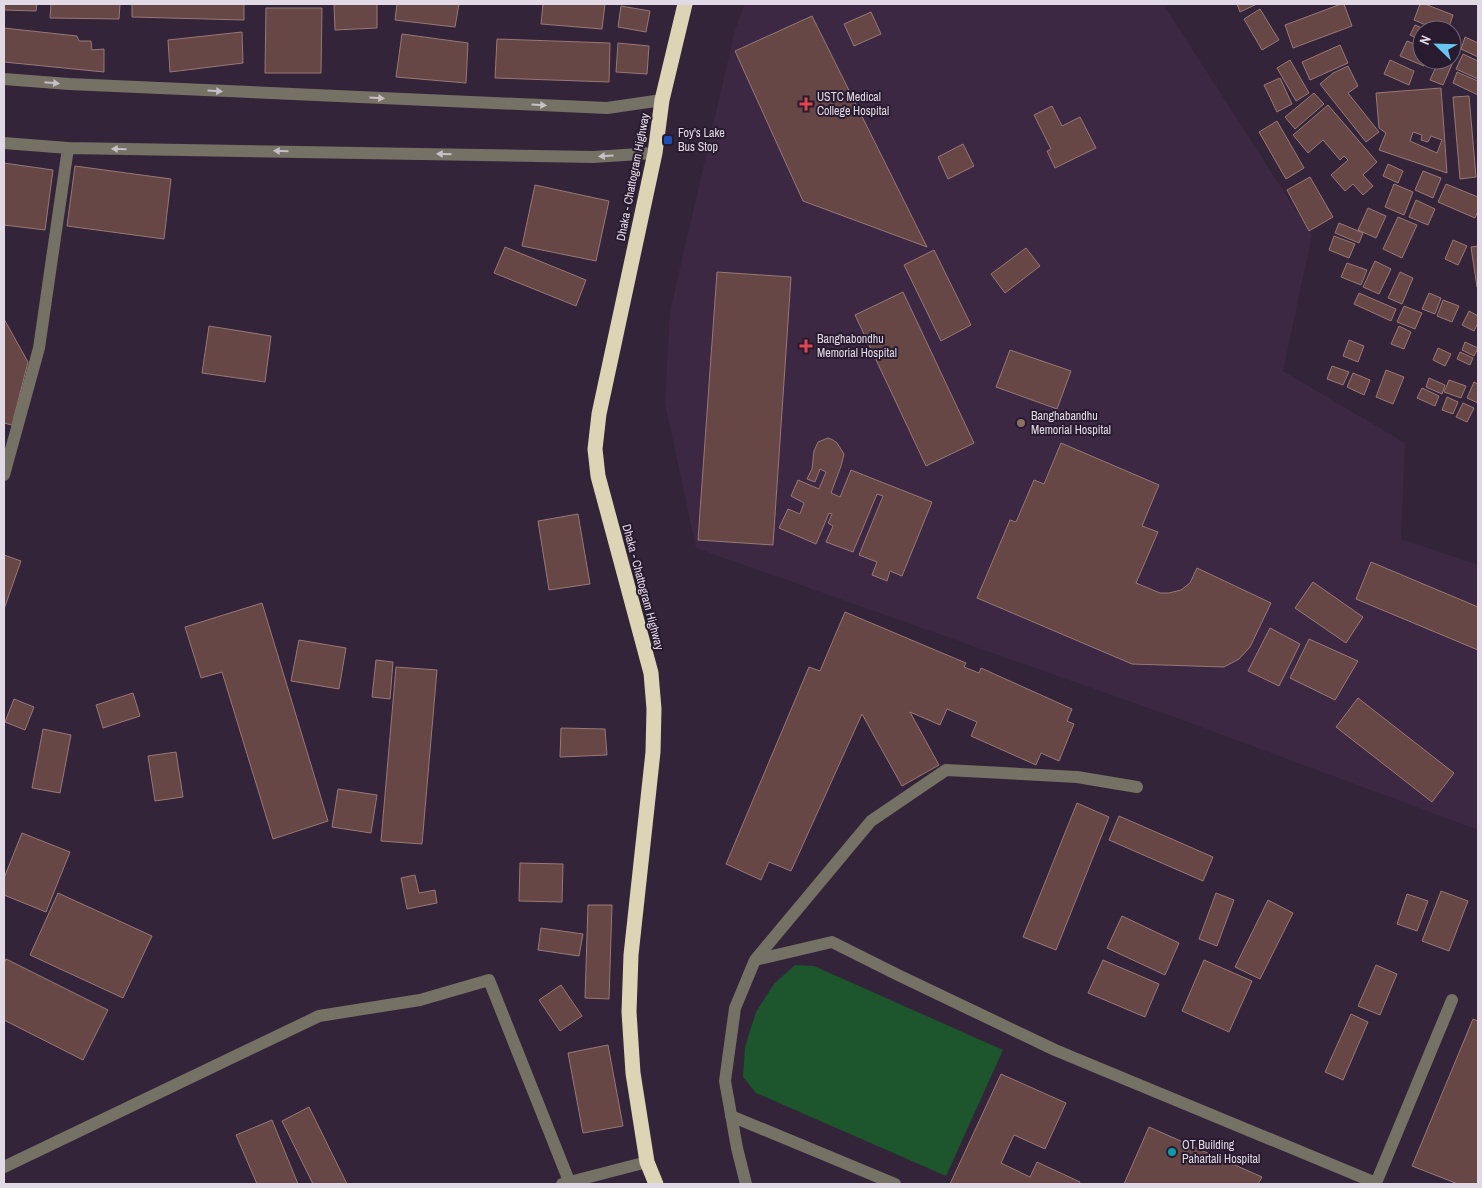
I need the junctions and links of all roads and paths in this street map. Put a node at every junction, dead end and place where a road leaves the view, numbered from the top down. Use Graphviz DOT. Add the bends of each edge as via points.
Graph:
graph roads {
  1 [pos="685,4"];
  2 [pos="4,79"];
  3 [pos="662,100"];
  4 [pos="4,144"];
  5 [pos="68,148"];
  6 [pos="655,153"];
  7 [pos="4,475"];
  8 [pos="1138,787"];
  9 [pos="755,960"];
  10 [pos="1452,1000"];
  11 [pos="731,1116"];
  12 [pos="647,1162"];
  13 [pos="4,1167"];
  14 [pos="867,1179"];
  15 [pos="566,1183"];
  16 [pos="656,1184"];
  17 [pos="746,1184"];
  18 [pos="895,1184"];
  19 [pos="1378,1184"];
  1 -- 3 [label="highway, Dhaka - Chattogram Highway"];
  2 -- 3 [label="street, one-way" via="606,108"];
  3 -- 6 [label="highway, Dhaka - Chattogram Highway"];
  4 -- 5 [label="street"];
  6 -- 5 [label="street, one-way" via="593,157"];
  5 -- 7 [label="street" via="40,348"];
  6 -- 12 [label="highway, Dhaka - Chattogram Highway" via="599,414 595,449 598,476 651,673 654,709 653,752 631,955 629,1012 633,1073"];
  8 -- 9 [label="street" via="1077,777 946,770 871,821"];
  9 -- 11 [label="street" via="735,1008 725,1081"];
  9 -- 19 [label="street" via="832,942 1055,1050"];
  10 -- 19 [label="street"];
  11 -- 14 [label="street"];
  11 -- 17 [label="street"];
  12 -- 15 [label="street"];
  12 -- 16 [label="highway, Dhaka - Chattogram Highway"];
  13 -- 15 [label="street" via="318,1016 420,1000 489,980"];
  14 -- 18 [label="street"];
}
